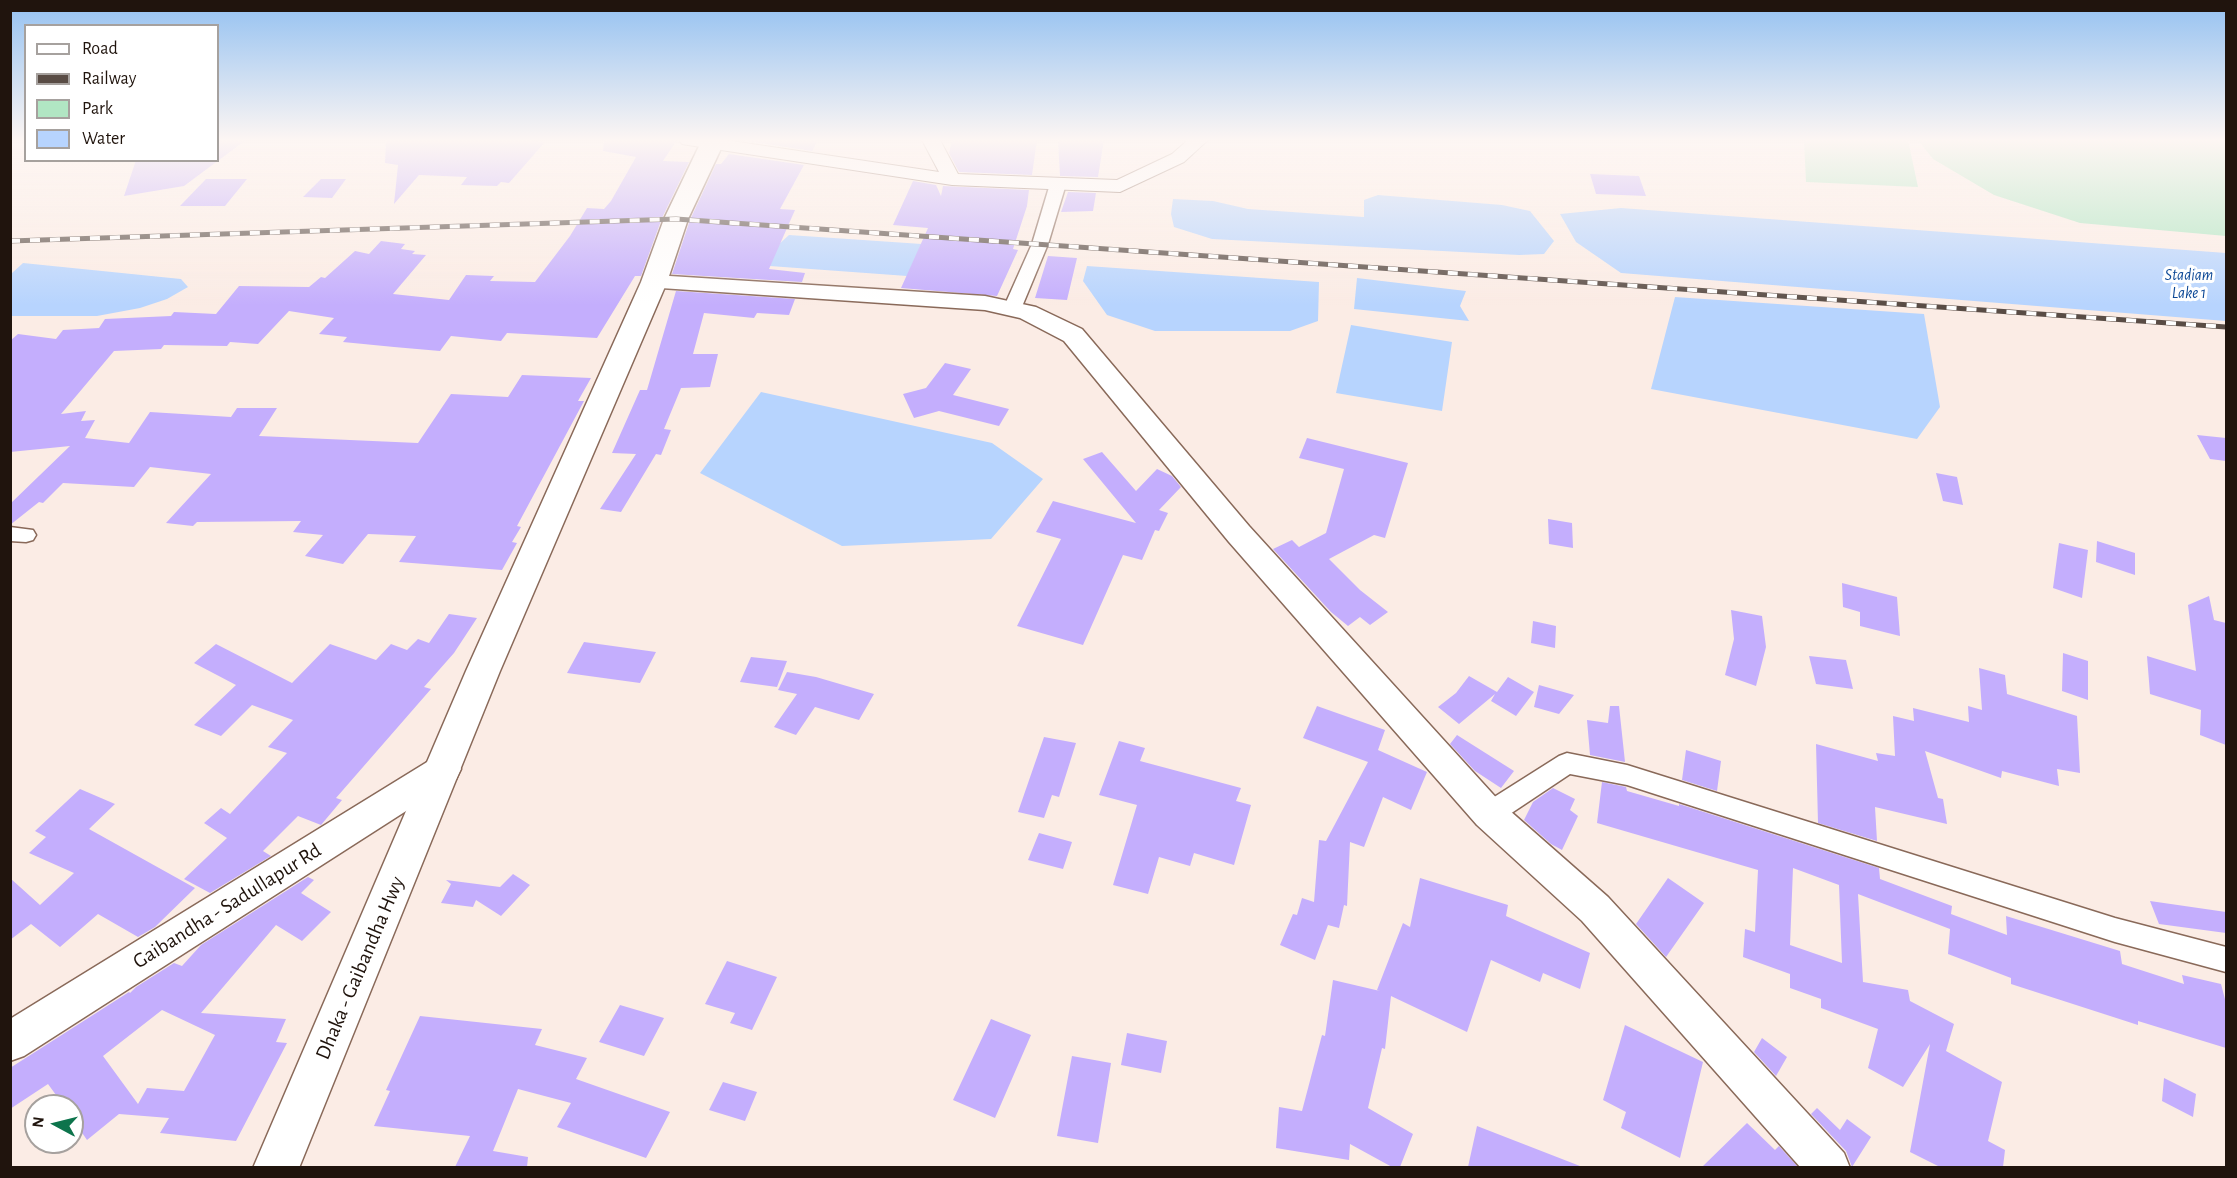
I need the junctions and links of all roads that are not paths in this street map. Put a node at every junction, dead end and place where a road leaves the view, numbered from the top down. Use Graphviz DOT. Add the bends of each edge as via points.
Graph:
graph roads {
  1 [pos="685,195"];
  2 [pos="1055,195"];
  3 [pos="654,282"];
  4 [pos="1012,309"];
  5 [pos="444,769"];
  6 [pos="1489,814"];
  7 [pos="2226,960"];
  8 [pos="10,1042"];
  9 [pos="276,1167"];
  10 [pos="1829,1167"];
  1 -- 3 [label="main road, Dhaka - Gaibandha Hwy"];
  2 -- 4 [label="street" via="1040,244"];
  3 -- 4 [label="main road" via="985,303"];
  3 -- 5 [label="main road, Dhaka - Gaibandha Hwy"];
  4 -- 6 [label="main road" via="1027,312 1073,335 1239,534"];
  5 -- 8 [label="main road, Gaibandha - Sadullapur Rd"];
  5 -- 9 [label="main road, Dhaka - Gaibandha Hwy"];
  6 -- 7 [label="street" via="1567,763 1627,774 2115,930"];
  6 -- 10 [label="main road" via="1595,909"];
}
